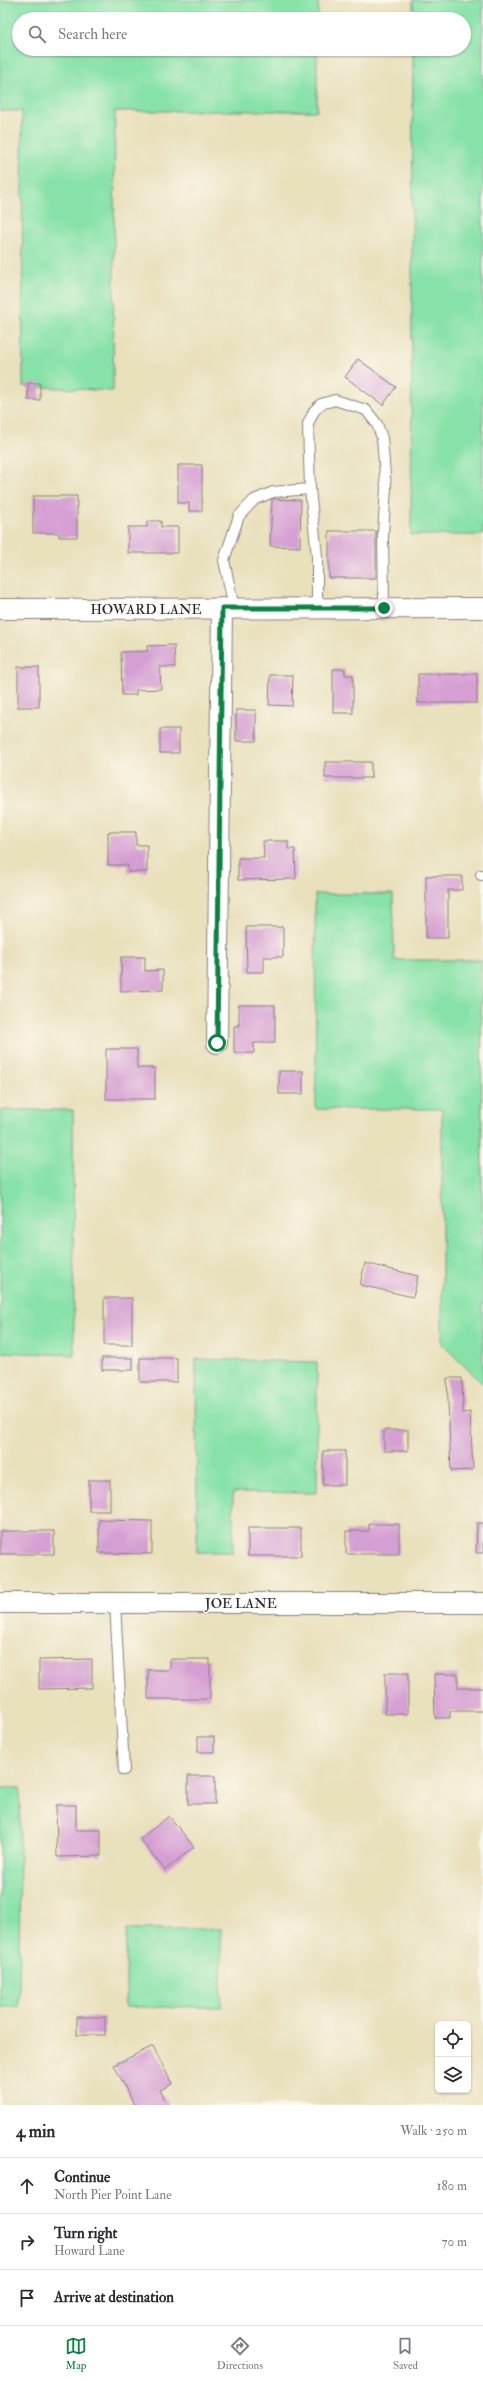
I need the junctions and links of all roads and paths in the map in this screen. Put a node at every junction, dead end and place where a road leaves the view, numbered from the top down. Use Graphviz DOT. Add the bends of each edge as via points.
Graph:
graph roads {
  1 [pos="310,489"];
  2 [pos="228,608"];
  3 [pos="317,608"];
  4 [pos="384,608"];
  5 [pos="483,608"];
  6 [pos="0,609"];
  7 [pos="217,1043"];
  8 [pos="0,1603"];
  9 [pos="115,1603"];
  10 [pos="483,1603"];
  11 [pos="124,1770"];
  1 -- 2 [label="lane" via="273,492 254,500 239,516 224,560"];
  1 -- 3 [label="lane" via="316,556"];
  1 -- 4 [label="lane" via="308,424 314,411 321,404 334,400 366,410 377,424 382,438 386,488 383,533"];
  2 -- 3 [label="street, HOWARD LANE"];
  2 -- 6 [label="street, HOWARD LANE"];
  2 -- 7 [label="street"];
  3 -- 4 [label="street, HOWARD LANE"];
  4 -- 5 [label="street, HOWARD LANE"];
  8 -- 9 [label="street, JOE LANE"];
  9 -- 10 [label="street, JOE LANE"];
  9 -- 11 [label="lane"];
}
